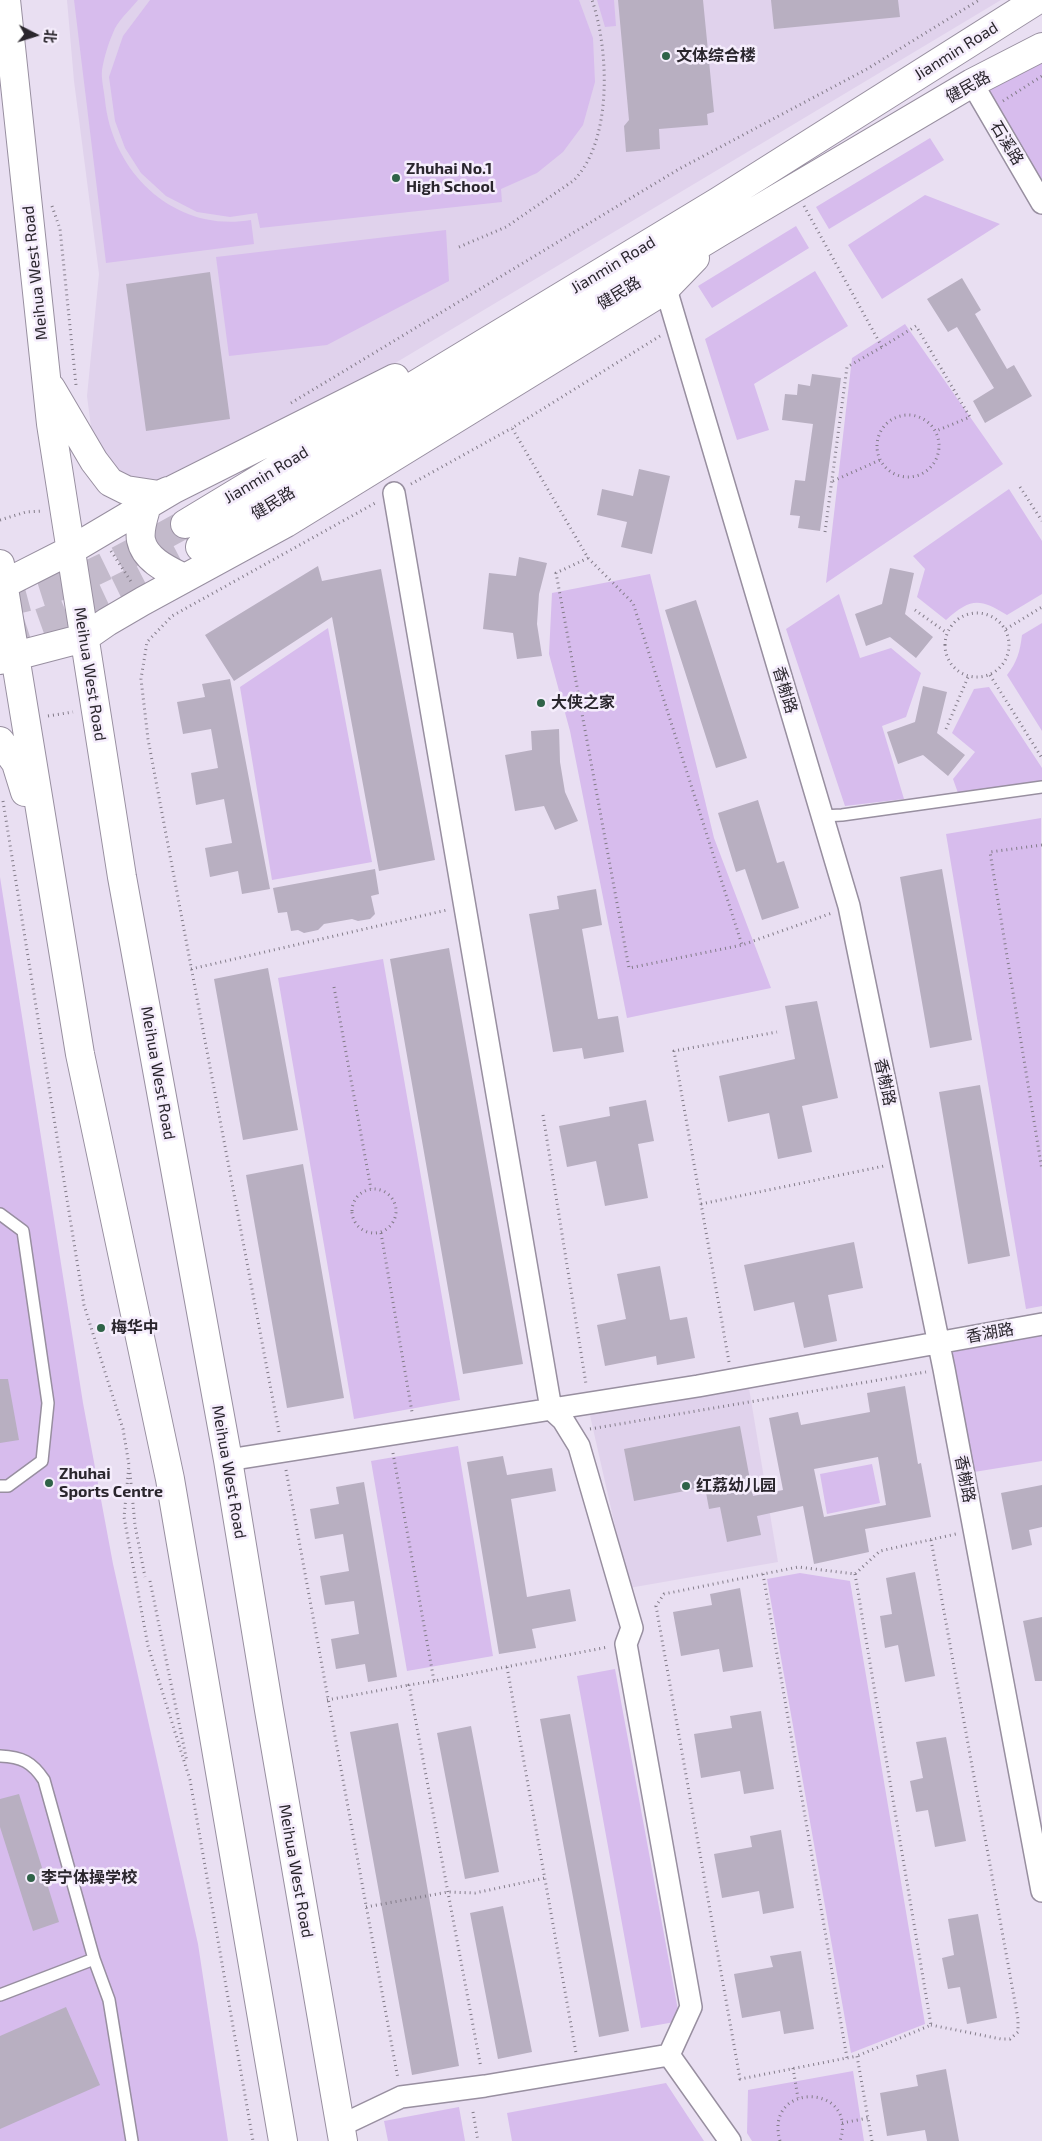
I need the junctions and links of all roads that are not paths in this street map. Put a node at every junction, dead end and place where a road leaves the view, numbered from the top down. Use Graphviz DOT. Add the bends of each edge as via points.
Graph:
graph roads {
  1 [pos="6,0"];
  2 [pos="1037,0"];
  3 [pos="1042,47"];
  4 [pos="972,83"];
  5 [pos="719,201"];
  6 [pos="1042,203"];
  7 [pos="720,232"];
  8 [pos="666,289"];
  9 [pos="46,379"];
  10 [pos="174,489"];
  11 [pos="394,493"];
  12 [pos="147,505"];
  13 [pos="184,524"];
  14 [pos="200,547"];
  15 [pos="71,550"];
  16 [pos="184,578"];
  17 [pos="1,579"];
  18 [pos="84,638"];
  19 [pos="8,659"];
  20 [pos="0,741"];
  21 [pos="1042,787"];
  22 [pos="822,816"];
  23 [pos="54,886"];
  24 [pos="0,1214"];
  25 [pos="1042,1324"];
  26 [pos="939,1342"];
  27 [pos="551,1409"];
  28 [pos="228,1460"];
  29 [pos="0,1486"];
  30 [pos="0,1756"];
  31 [pos="1042,1891"];
  32 [pos="94,1959"];
  33 [pos="0,1995"];
  34 [pos="669,2055"];
  35 [pos="341,2133"];
  36 [pos="132,2141"];
  37 [pos="283,2141"];
  38 [pos="730,2141"];
  1 -- 9 [label="main road, Meihua West Road"];
  2 -- 5 [label="main road, Jianmin Road"];
  3 -- 4 [label="main road, 健民路"];
  4 -- 6 [label="street, 石溪路"];
  4 -- 7 [label="main road, 健民路"];
  5 -- 10 [label="main road" via="654,232 448,352"];
  5 -- 13 [label="main road, Jianmin Road"];
  7 -- 8 [label="main road"];
  7 -- 14 [label="main road, 健民路"];
  8 -- 16 [label="main road" via="286,523"];
  8 -- 22 [label="street, 香榭路"];
  9 -- 10 [label="main road" via="94,461 110,482 126,490 159,495"];
  9 -- 15 [label="main road, Meihua West Road"];
  10 -- 12 [label="main road"];
  11 -- 27 [label="street"];
  12 -- 15 [label="main road"];
  12 -- 16 [label="main road" via="141,540 145,550 166,570"];
  15 -- 17 [label="main road"];
  15 -- 18 [label="main road, Meihua West Road"];
  16 -- 18 [label="main road"];
  17 -- 19 [label="main road"];
  18 -- 19 [label="main road"];
  18 -- 28 [label="main road, Meihua West Road" via="122,877"];
  19 -- 23 [label="main road"];
  20 -- 23 [label="main road" via="19,770 33,835"];
  21 -- 22 [label="lane"];
  22 -- 26 [label="street, 香榭路" via="849,906"];
  23 -- 37 [label="main road" via="80,1054 170,1479"];
  24 -- 29 [label="lane" via="23,1231 48,1403 42,1461 8,1486"];
  25 -- 26 [label="street, 香湖路"];
  26 -- 27 [label="street, 香湖路"];
  26 -- 31 [label="street, 香榭路"];
  27 -- 28 [label="street, 香湖路"];
  27 -- 34 [label="street" via="572,1432 585,1461 632,1628 626,1644 691,2008"];
  28 -- 35 [label="main road, Meihua West Road"];
  30 -- 32 [label="lane" via="26,1761 36,1767 44,1780"];
  32 -- 33 [label="lane"];
  32 -- 36 [label="lane" via="109,2000"];
  34 -- 35 [label="street" via="401,2097"];
  34 -- 38 [label="street"];
}
